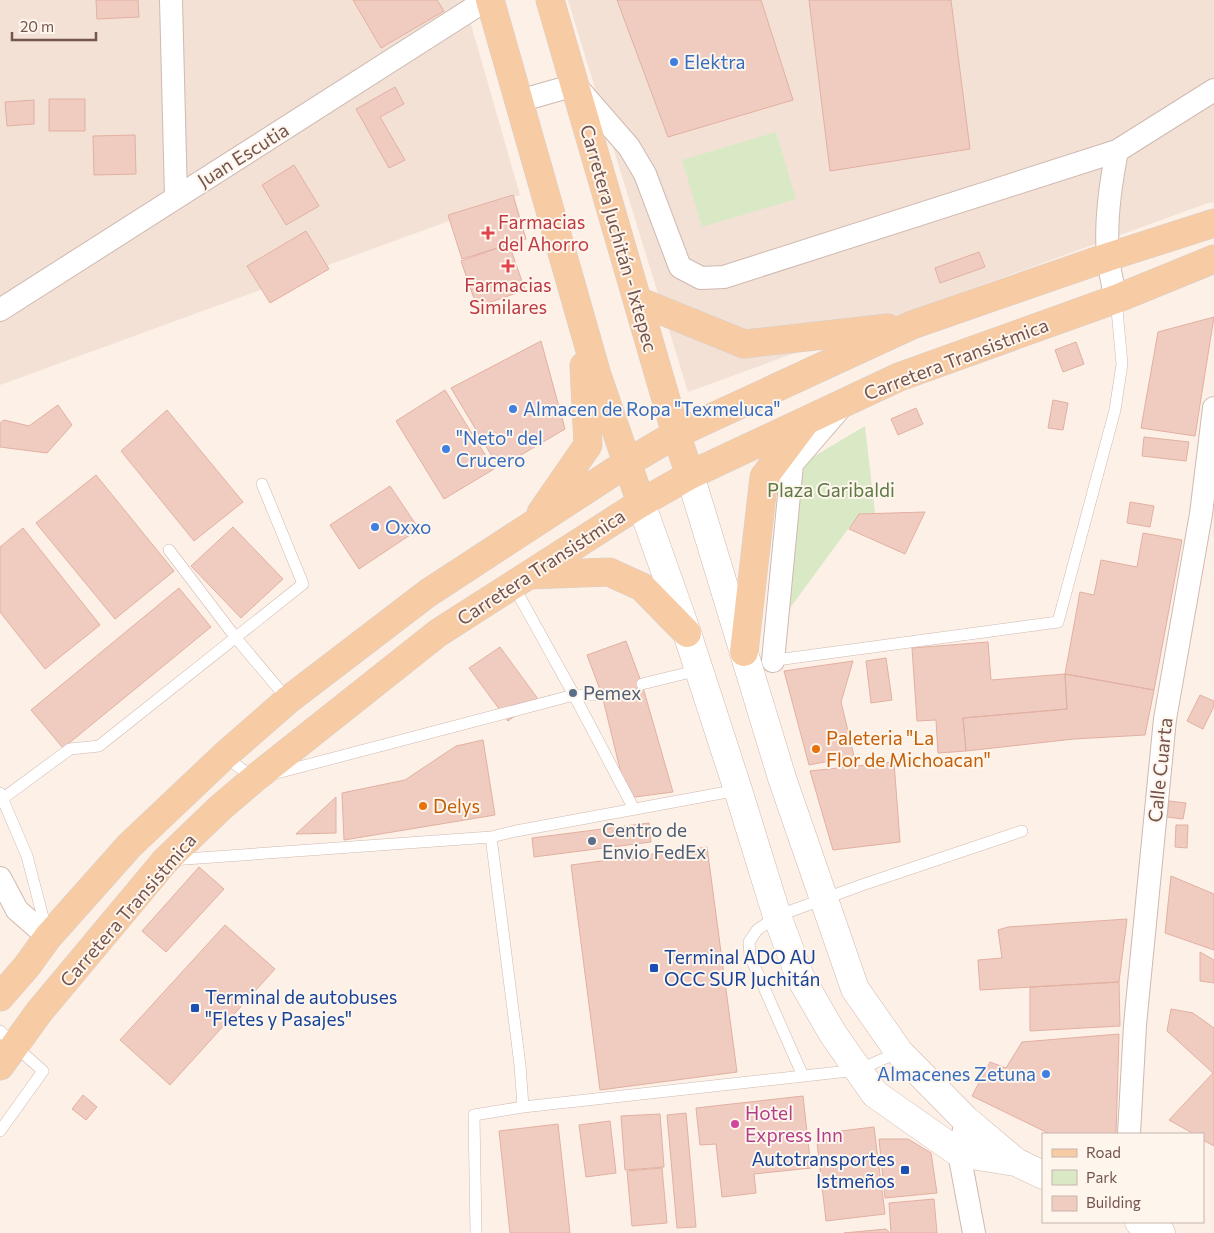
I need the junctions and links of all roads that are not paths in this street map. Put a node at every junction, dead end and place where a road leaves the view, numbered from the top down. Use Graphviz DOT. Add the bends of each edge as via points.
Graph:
graph roads {
  1 [pos="170,0"];
  2 [pos="488,0"];
  3 [pos="550,0"];
  4 [pos="574,85"];
  5 [pos="1214,90"];
  6 [pos="519,101"];
  7 [pos="1117,151"];
  8 [pos="176,197"];
  9 [pos="1214,223"];
  10 [pos="1108,257"];
  11 [pos="1214,258"];
  12 [pos="1116,299"];
  13 [pos="638,300"];
  14 [pos="0,310"];
  15 [pos="583,325"];
  16 [pos="912,325"];
  17 [pos="845,402"];
  18 [pos="1214,408"];
  19 [pos="805,422"];
  20 [pos="676,434"];
  21 [pos="627,463"];
  22 [pos="690,475"];
  23 [pos="262,484"];
  24 [pos="641,502"];
  25 [pos="532,525"];
  26 [pos="169,550"];
  27 [pos="521,580"];
  28 [pos="687,633"];
  29 [pos="236,638"];
  30 [pos="755,659"];
  31 [pos="699,670"];
  32 [pos="642,684"];
  33 [pos="574,695"];
  34 [pos="602,695"];
  35 [pos="288,700"];
  36 [pos="224,756"];
  37 [pos="254,779"];
  38 [pos="738,790"];
  39 [pos="1,796"];
  40 [pos="634,809"];
  41 [pos="1022,830"];
  42 [pos="491,838"];
  43 [pos="165,861"];
  44 [pos="0,878"];
  45 [pos="823,899"];
  46 [pos="777,916"];
  47 [pos="48,937"];
  48 [pos="0,997"];
  49 [pos="5,1048"];
  50 [pos="899,1052"];
  51 [pos="858,1070"];
  52 [pos="804,1076"];
  53 [pos="523,1107"];
  54 [pos="966,1120"];
  55 [pos="0,1131"];
  56 [pos="1129,1133"];
  57 [pos="959,1153"];
  58 [pos="1016,1162"];
  59 [pos="1042,1175"];
  60 [pos="1141,1223"];
  61 [pos="476,1233"];
  62 [pos="974,1233"];
  63 [pos="1161,1233"];
  1 -- 8 [label="street"];
  2 -- 6 [label="main road"];
  2 -- 8 [label="street, Juan Escutia"];
  3 -- 4 [label="main road, Carretera Juchitán - Ixtepec"];
  4 -- 6 [label="street"];
  4 -- 7 [label="street" via="629,147 645,174 680,267 701,278 724,277"];
  4 -- 13 [label="main road, Carretera Juchitán - Ixtepec"];
  5 -- 7 [label="street"];
  6 -- 15 [label="main road"];
  7 -- 10 [label="street" via="1108,211"];
  8 -- 14 [label="street, Juan Escutia"];
  9 -- 10 [label="main road, Carretera Transistmica"];
  10 -- 12 [label="street"];
  10 -- 16 [label="main road, Carretera Transistmica"];
  11 -- 12 [label="main road, Carretera Transistmica"];
  12 -- 17 [label="main road, Carretera Transistmica" via="899,376"];
  12 -- 30 [label="lane" via="1122,364 1115,410 1058,622"];
  13 -- 16 [label="main road" via="744,344"];
  13 -- 20 [label="main road, Carretera Juchitán - Ixtepec"];
  15 -- 21 [label="main road"];
  15 -- 25 [label="main road" via="588,445"];
  16 -- 20 [label="main road, Carretera Transistmica"];
  17 -- 19 [label="main road, Carretera Transistmica"];
  17 -- 30 [label="street" via="792,464"];
  18 -- 56 [label="street, Calle Cuarta" via="1201,514 1165,719 1135,1025"];
  19 -- 22 [label="main road, Carretera Transistmica"];
  19 -- 30 [label="main road" via="764,477"];
  20 -- 21 [label="main road, Carretera Transistmica"];
  20 -- 22 [label="main road, Carretera Juchitán - Ixtepec"];
  21 -- 24 [label="main road"];
  21 -- 25 [label="main road, Carretera Transistmica"];
  22 -- 24 [label="main road, Carretera Transistmica"];
  22 -- 30 [label="street"];
  23 -- 29 [label="lane" via="303,584"];
  24 -- 27 [label="main road, Carretera Transistmica"];
  24 -- 28 [label="street"];
  25 -- 35 [label="main road, Carretera Transistmica" via="428,593"];
  26 -- 29 [label="lane"];
  27 -- 28 [label="main road" via="609,572 642,587"];
  27 -- 33 [label="lane"];
  27 -- 37 [label="main road, Carretera Transistmica" via="438,633"];
  28 -- 31 [label="street"];
  29 -- 35 [label="lane"];
  29 -- 39 [label="lane" via="99,746 70,748"];
  30 -- 45 [label="street" via="782,778"];
  31 -- 32 [label="lane"];
  31 -- 38 [label="street"];
  33 -- 34 [label="lane"];
  33 -- 37 [label="lane"];
  33 -- 40 [label="lane"];
  35 -- 36 [label="main road, Carretera Transistmica"];
  36 -- 37 [label="lane"];
  36 -- 47 [label="main road, Carretera Transistmica" via="129,846"];
  37 -- 43 [label="main road, Carretera Transistmica"];
  38 -- 40 [label="lane"];
  38 -- 46 [label="street"];
  39 -- 47 [label="lane" via="27,856"];
  40 -- 42 [label="lane" via="516,830"];
  41 -- 45 [label="lane"];
  42 -- 43 [label="lane"];
  42 -- 53 [label="lane"];
  43 -- 49 [label="main road, Carretera Transistmica"];
  44 -- 47 [label="street" via="17,910"];
  45 -- 46 [label="lane"];
  45 -- 50 [label="street" via="855,989"];
  46 -- 51 [label="street" via="800,977 832,1034"];
  46 -- 52 [label="lane" via="757,930 749,942 750,956"];
  47 -- 48 [label="main road, Carretera Transistmica"];
  49 -- 55 [label="lane" via="43,1070"];
  50 -- 51 [label="lane"];
  50 -- 54 [label="street"];
  51 -- 52 [label="lane"];
  51 -- 57 [label="street" via="874,1094"];
  52 -- 53 [label="lane"];
  53 -- 61 [label="lane" via="474,1116"];
  54 -- 57 [label="street"];
  54 -- 58 [label="street"];
  57 -- 58 [label="street"];
  57 -- 62 [label="street"];
  58 -- 59 [label="street"];
  60 -- 63 [label="street"];
}
